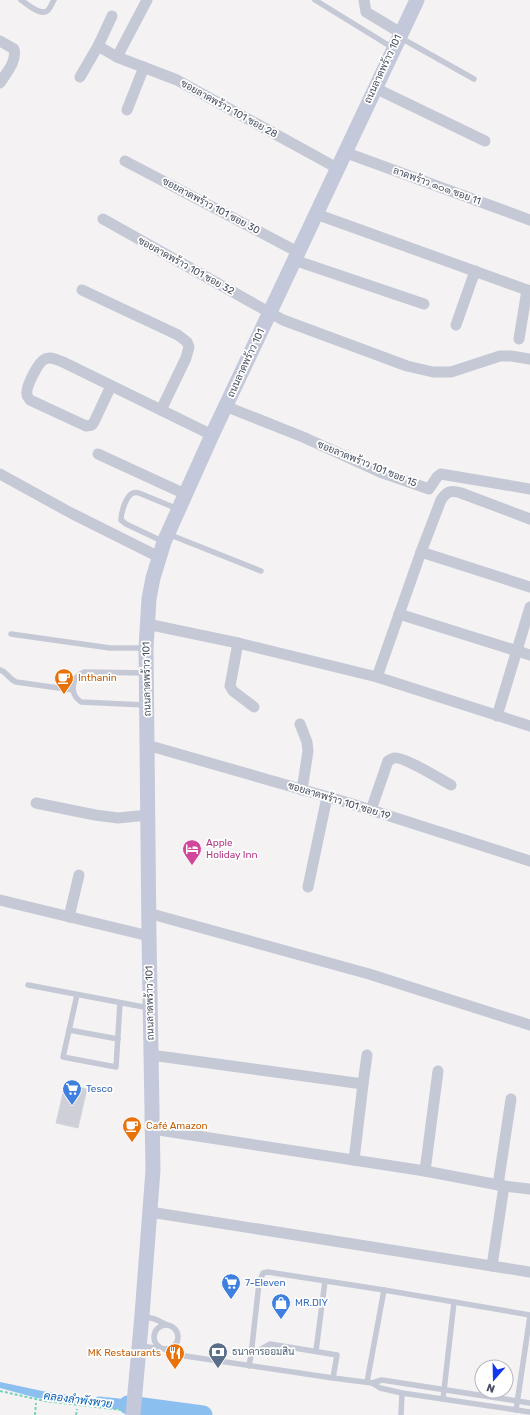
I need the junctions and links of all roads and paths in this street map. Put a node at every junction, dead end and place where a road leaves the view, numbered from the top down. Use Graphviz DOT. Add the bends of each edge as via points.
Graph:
graph roads {
  1 [pos="21,0"];
  2 [pos="54,0"];
  3 [pos="147,0"];
  4 [pos="315,0"];
  5 [pos="364,0"];
  6 [pos="417,0"];
  7 [pos="112,16"];
  8 [pos="397,40"];
  9 [pos="0,41"];
  10 [pos="98,46"];
  11 [pos="117,57"];
  12 [pos="144,67"];
  13 [pos="80,77"];
  14 [pos="474,79"];
  15 [pos="0,83"];
  16 [pos="375,88"];
  17 [pos="127,110"];
  18 [pos="485,140"];
  19 [pos="344,152"];
  20 [pos="125,161"];
  21 [pos="337,168"];
  22 [pos="316,214"];
  23 [pos="103,219"];
  24 [pos="530,220"];
  25 [pos="296,256"];
  26 [pos="475,271"];
  27 [pos="82,290"];
  28 [pos="529,290"];
  29 [pos="424,304"];
  30 [pos="269,313"];
  31 [pos="456,325"];
  32 [pos="519,339"];
  33 [pos="530,359"];
  34 [pos="111,386"];
  35 [pos="225,406"];
  36 [pos="162,410"];
  37 [pos="212,435"];
  38 [pos="98,454"];
  39 [pos="0,474"];
  40 [pos="530,490"];
  41 [pos="185,494"];
  42 [pos="178,509"];
  43 [pos="530,519"];
  44 [pos="166,538"];
  45 [pos="421,552"];
  46 [pos="159,557"];
  47 [pos="261,571"];
  48 [pos="530,587"];
  49 [pos="530,606"];
  50 [pos="399,614"];
  51 [pos="147,624"];
  52 [pos="11,634"];
  53 [pos="238,643"];
  54 [pos="146,648"];
  55 [pos="516,651"];
  56 [pos="530,655"];
  57 [pos="0,670"];
  58 [pos="147,673"];
  59 [pos="377,677"];
  60 [pos="73,690"];
  61 [pos="147,706"];
  62 [pos="254,707"];
  63 [pos="497,716"];
  64 [pos="300,724"];
  65 [pos="530,726"];
  66 [pos="147,745"];
  67 [pos="451,784"];
  68 [pos="302,790"];
  69 [pos="327,797"];
  70 [pos="36,802"];
  71 [pos="371,810"];
  72 [pos="148,815"];
  73 [pos="530,861"];
  74 [pos="79,875"];
  75 [pos="308,887"];
  76 [pos="0,900"];
  77 [pos="148,914"];
  78 [pos="70,917"];
  79 [pos="149,936"];
  80 [pos="28,985"];
  81 [pos="77,994"];
  82 [pos="120,1003"];
  83 [pos="151,1008"];
  84 [pos="530,1025"];
  85 [pos="69,1030"];
  86 [pos="118,1040"];
  87 [pos="151,1055"];
  88 [pos="367,1055"];
  89 [pos="438,1071"];
  90 [pos="363,1084"];
  91 [pos="511,1099"];
  92 [pos="152,1130"];
  93 [pos="354,1160"];
  94 [pos="425,1171"];
  95 [pos="501,1185"];
  96 [pos="530,1189"];
  97 [pos="150,1212"];
  98 [pos="492,1266"];
  99 [pos="530,1272"];
  100 [pos="325,1281"];
  101 [pos="384,1290"];
  102 [pos="454,1302"];
  103 [pos="530,1315"];
  104 [pos="142,1316"];
  105 [pos="167,1326"];
  106 [pos="139,1346"];
  107 [pos="166,1349"];
  108 [pos="316,1351"];
  109 [pos="251,1355"];
  110 [pos="249,1366"];
  111 [pos="333,1378"];
  112 [pos="370,1382"];
  113 [pos="444,1389"];
  114 [pos="0,1390"];
  115 [pos="402,1393"];
  116 [pos="443,1399"];
  117 [pos="517,1401"];
  118 [pos="530,1402"];
  119 [pos="36,1403"];
  120 [pos="77,1409"];
  121 [pos="516,1410"];
  122 [pos="530,1412"];
  123 [pos="35,1415"];
  124 [pos="76,1415"];
  125 [pos="122,1415"];
  126 [pos="133,1415"];
  127 [pos="401,1415"];
  1 -- 2 [label="lane" via="43,12 47,11"];
  3 -- 11 [label="street"];
  4 -- 8 [label="lane"];
  5 -- 8 [label="street" via="366,12"];
  6 -- 8 [label="street, ถนนลาดพร้าว 101"];
  7 -- 10 [label="street"];
  8 -- 14 [label="lane"];
  8 -- 16 [label="street, ถนนลาดพร้าว 101"];
  9 -- 15 [label="street" via="14,49 15,55"];
  10 -- 11 [label="street, ซอยลาดพร้าว 101 ซอย 28"];
  10 -- 13 [label="street"];
  11 -- 12 [label="street, ซอยลาดพร้าว 101 ซอย 28"];
  12 -- 17 [label="street"];
  12 -- 21 [label="street, ซอยลาดพร้าว 101 ซอย 28" via="177,80"];
  16 -- 18 [label="street"];
  16 -- 19 [label="street, ถนนลาดพร้าว 101"];
  19 -- 21 [label="street, ถนนลาดพร้าว 101"];
  19 -- 24 [label="street, ลาดพร้าว ๑๐๑ ซอย 11"];
  20 -- 25 [label="street, ซอยลาดพร้าว 101 ซอย 30"];
  21 -- 22 [label="street, ถนนลาดพร้าว 101"];
  22 -- 25 [label="street, ถนนลาดพร้าว 101"];
  22 -- 26 [label="street"];
  23 -- 30 [label="street, ซอยลาดพร้าว 101 ซอย 32"];
  25 -- 29 [label="street, ซอยลาดพร้าว 101 ซอย 30"];
  25 -- 30 [label="street, ถนนลาดพร้าว 101"];
  26 -- 28 [label="street"];
  26 -- 31 [label="street"];
  27 -- 36 [label="street" via="178,335 187,342 189,347 186,358"];
  28 -- 32 [label="street"];
  30 -- 33 [label="street, ซอยลาดพร้าว 101 ซอย 32" via="407,366 433,372 451,372 500,356"];
  30 -- 35 [label="street, ถนนลาดพร้าว 101"];
  34 -- 34 [label="street" via="51,358 44,359 38,365 26,395 30,400 86,426 94,422"];
  34 -- 36 [label="street"];
  35 -- 37 [label="street, ถนนลาดพร้าว 101"];
  35 -- 40 [label="street, ซอยลาดพร้าว 101 ซอย 15" via="303,437 380,472 429,489 441,474"];
  36 -- 37 [label="street"];
  37 -- 41 [label="street, ถนนลาดพร้าว 101"];
  38 -- 41 [label="street"];
  39 -- 46 [label="street"];
  41 -- 42 [label="street, ถนนลาดพร้าว 101"];
  42 -- 44 [label="street, ถนนลาดพร้าว 101"];
  42 -- 44 [label="lane" via="134,492 126,503 121,520"];
  43 -- 45 [label="street" via="461,493 448,492 441,500"];
  44 -- 46 [label="street, ถนนลาดพร้าว 101"];
  44 -- 47 [label="lane"];
  45 -- 48 [label="street"];
  45 -- 50 [label="street"];
  46 -- 51 [label="street, ถนนลาดพร้าว 101" via="149,599"];
  49 -- 55 [label="street"];
  50 -- 55 [label="street"];
  50 -- 59 [label="street"];
  51 -- 53 [label="street"];
  51 -- 54 [label="street, ถนนลาดพร้าว 101"];
  52 -- 54 [label="lane" via="110,648"];
  53 -- 59 [label="street"];
  53 -- 62 [label="street" via="230,686"];
  54 -- 58 [label="street, ถนนลาดพร้าว 101"];
  55 -- 56 [label="street"];
  55 -- 63 [label="street"];
  57 -- 60 [label="lane" via="12,681"];
  58 -- 60 [label="lane" via="84,672 77,676"];
  58 -- 61 [label="street, ถนนลาดพร้าว 101"];
  59 -- 63 [label="street"];
  60 -- 61 [label="lane" via="77,700 81,702"];
  61 -- 66 [label="street, ถนนลาดพร้าว 101"];
  63 -- 65 [label="street"];
  64 -- 68 [label="street" via="308,751"];
  66 -- 68 [label="street, ซอยลาดพร้าว 101 ซอย 19"];
  66 -- 72 [label="street, ถนนลาดพร้าว 101"];
  67 -- 71 [label="street" via="407,761 394,758 388,761"];
  68 -- 69 [label="street, ซอยลาดพร้าว 101 ซอย 19"];
  69 -- 71 [label="street, ซอยลาดพร้าว 101 ซอย 19"];
  69 -- 75 [label="street"];
  70 -- 72 [label="street" via="118,818"];
  71 -- 73 [label="street, ซอยลาดพร้าว 101 ซอย 19"];
  72 -- 77 [label="street, ถนนลาดพร้าว 101"];
  74 -- 78 [label="street"];
  76 -- 78 [label="street"];
  77 -- 79 [label="street, ถนนลาดพร้าว 101"];
  77 -- 84 [label="street" via="370,974"];
  78 -- 79 [label="street"];
  79 -- 83 [label="street, ถนนลาดพร้าว 101"];
  80 -- 81 [label="lane"];
  81 -- 82 [label="lane"];
  81 -- 85 [label="lane"];
  82 -- 83 [label="lane"];
  82 -- 86 [label="lane"];
  83 -- 87 [label="street, ถนนลาดพร้าว 101"];
  85 -- 86 [label="lane"];
  85 -- 86 [label="lane" via="63,1056 116,1067"];
  87 -- 90 [label="street"];
  87 -- 92 [label="street, ถนนลาดพร้าว 101"];
  88 -- 90 [label="street"];
  89 -- 94 [label="street"];
  90 -- 93 [label="street"];
  91 -- 95 [label="street"];
  92 -- 93 [label="street"];
  92 -- 97 [label="street, ถนนลาดพร้าว 101"];
  93 -- 94 [label="street"];
  94 -- 95 [label="street"];
  95 -- 96 [label="street"];
  95 -- 98 [label="street"];
  97 -- 98 [label="street"];
  97 -- 104 [label="street, ถนนลาดพร้าว 101"];
  98 -- 99 [label="street"];
  100 -- 101 [label="lane"];
  100 -- 108 [label="lane"];
  100 -- 109 [label="lane" via="263,1273 259,1283"];
  101 -- 102 [label="lane"];
  101 -- 112 [label="lane"];
  102 -- 103 [label="lane"];
  102 -- 113 [label="lane"];
  103 -- 117 [label="lane"];
  104 -- 105 [label="lane" via="155,1319"];
  104 -- 106 [label="street, ถนนลาดพร้าว 101"];
  105 -- 107 [label="lane" via="174,1328 178,1339 174,1346"];
  105 -- 107 [label="lane" via="160,1327 154,1337 156,1344"];
  106 -- 107 [label="lane"];
  106 -- 126 [label="street, ถนนลาดพร้าว 101"];
  107 -- 110 [label="lane" via="185,1356"];
  108 -- 109 [label="lane" via="270,1344"];
  108 -- 111 [label="lane" via="337,1355"];
  109 -- 110 [label="lane"];
  110 -- 111 [label="lane"];
  111 -- 112 [label="lane"];
  112 -- 113 [label="lane" via="382,1380"];
  112 -- 115 [label="lane" via="380,1388"];
  113 -- 116 [label="lane"];
  113 -- 117 [label="lane"];
  114 -- 125 [label="path" via="45,1401 122,1410"];
  115 -- 116 [label="lane"];
  115 -- 127 [label="lane"];
  116 -- 121 [label="lane"];
  117 -- 118 [label="lane"];
  117 -- 121 [label="lane"];
  119 -- 123 [label="path"];
  120 -- 124 [label="path"];
  121 -- 122 [label="lane"];
}
